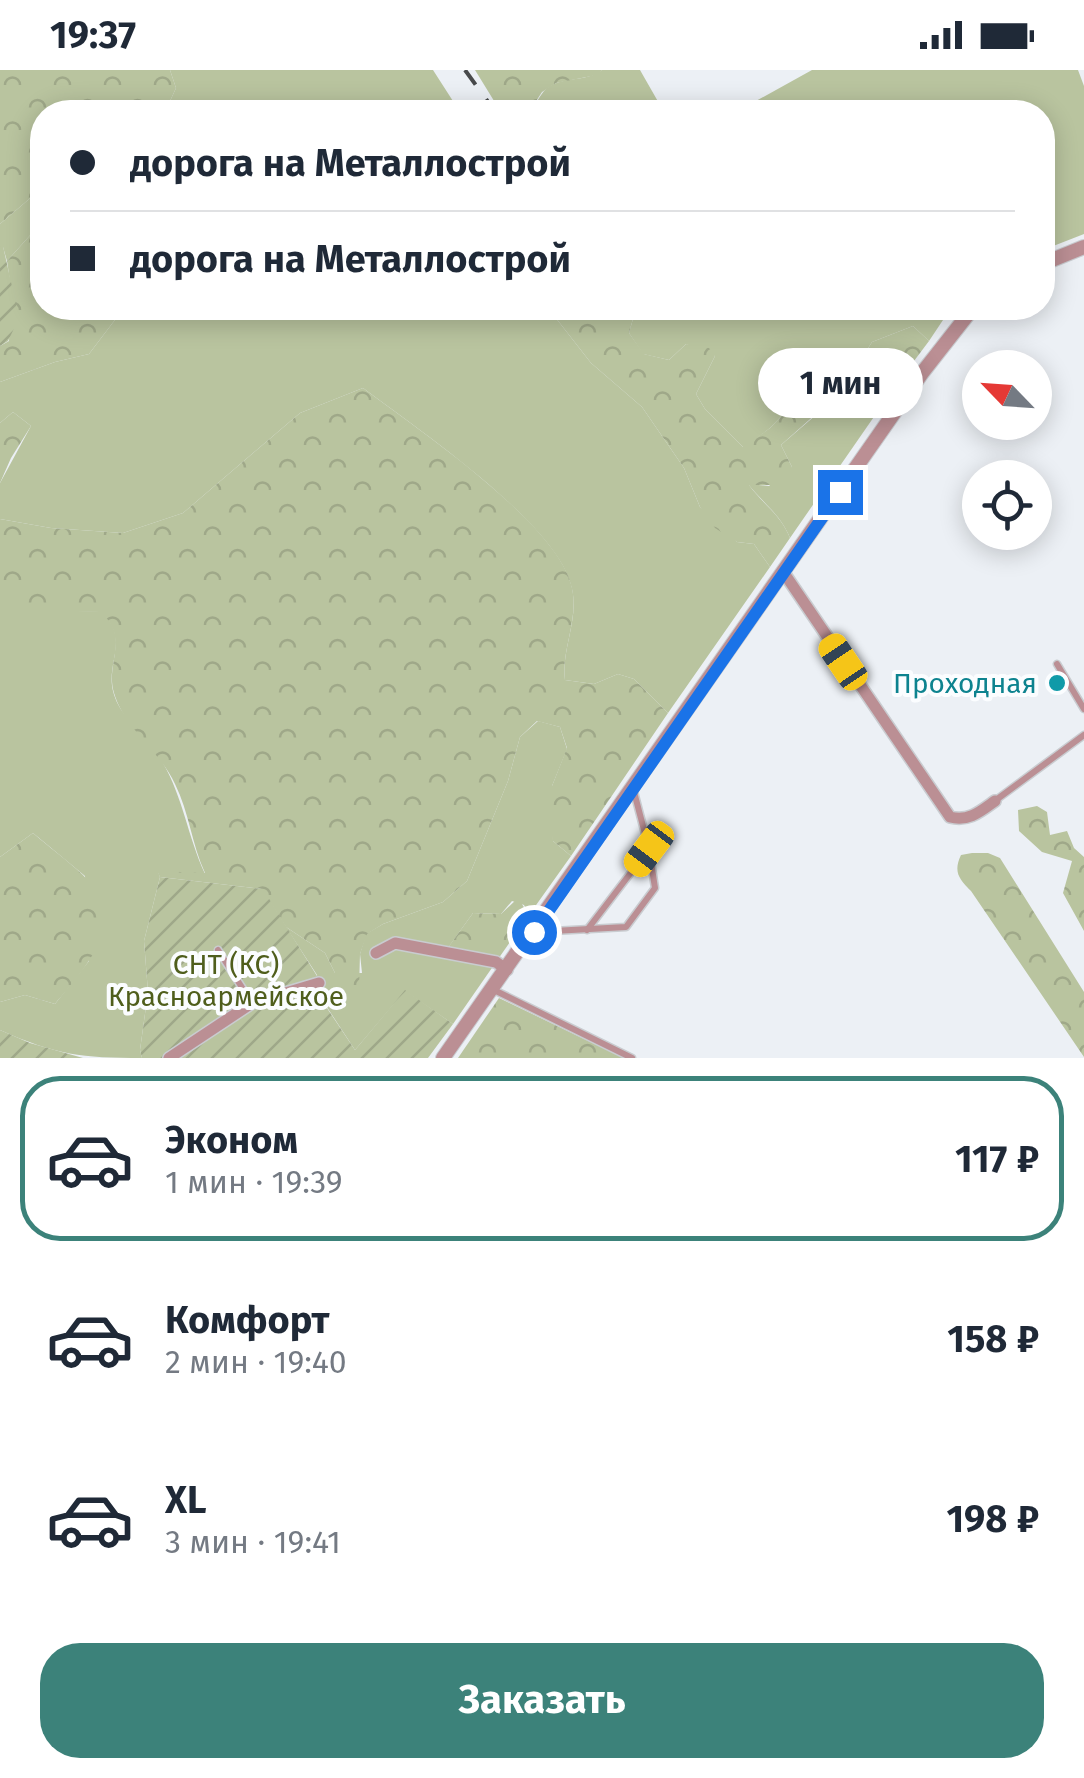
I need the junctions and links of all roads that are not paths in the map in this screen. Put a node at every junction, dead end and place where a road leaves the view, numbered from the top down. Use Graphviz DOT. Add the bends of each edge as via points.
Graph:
graph roads {
  1 [pos="1084,246"];
  2 [pos="1055,258"];
  3 [pos="963,320"];
  4 [pos="784,573"];
  5 [pos="1056,664"];
  6 [pos="1084,709"];
  7 [pos="1084,735"];
  8 [pos="633,787"];
  9 [pos="995,800"];
  10 [pos="649,849"];
  11 [pos="586,931"];
  12 [pos="534,932"];
  13 [pos="218,950"];
  14 [pos="376,952"];
  15 [pos="507,970"];
  16 [pos="320,983"];
  17 [pos="493,990"];
  18 [pos="252,1003"];
  19 [pos="186,1054"];
  20 [pos="169,1058"];
  21 [pos="443,1058"];
  22 [pos="632,1058"];
  1 -- 2 [label="street"];
  3 -- 4 [label="street"];
  4 -- 8 [label="street"];
  4 -- 9 [label="street" via="950,817 973,816"];
  5 -- 6 [label="lane"];
  7 -- 9 [label="lane"];
  8 -- 10 [label="lane"];
  8 -- 12 [label="street"];
  10 -- 11 [label="lane"];
  10 -- 11 [label="lane" via="655,888 626,927"];
  11 -- 12 [label="lane"];
  12 -- 15 [label="street"];
  13 -- 18 [label="lane"];
  14 -- 15 [label="street" via="394,943 496,962"];
  15 -- 17 [label="street"];
  16 -- 18 [label="street"];
  17 -- 21 [label="street"];
  17 -- 22 [label="lane"];
  18 -- 19 [label="street"];
  19 -- 20 [label="street"];
}
